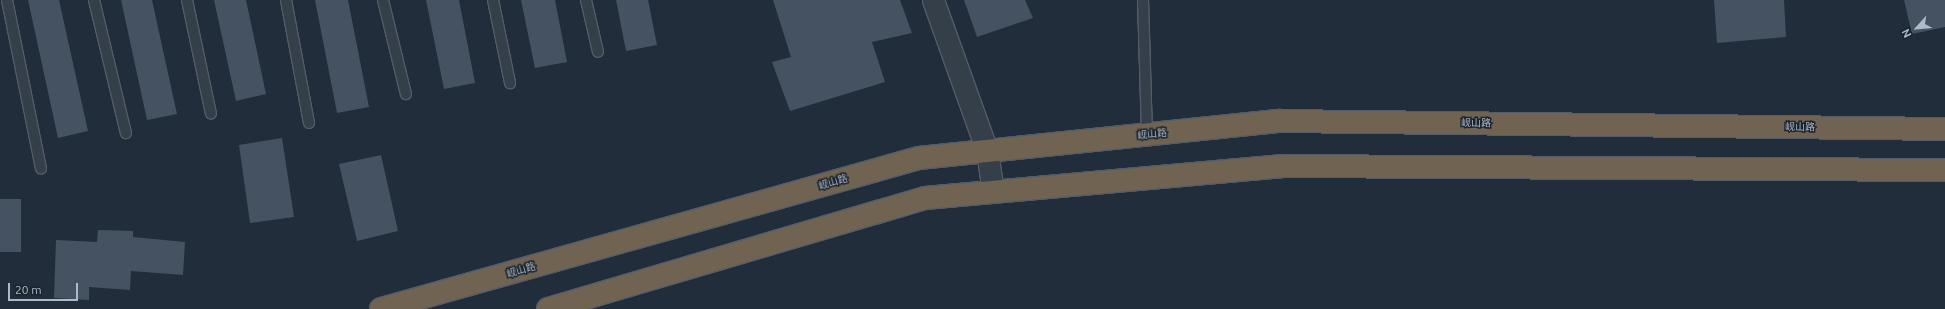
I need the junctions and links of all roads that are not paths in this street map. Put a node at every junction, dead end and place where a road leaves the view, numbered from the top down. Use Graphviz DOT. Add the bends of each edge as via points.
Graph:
graph roads {
  1 [pos="7,0"];
  2 [pos="94,0"];
  3 [pos="187,0"];
  4 [pos="286,0"];
  5 [pos="383,0"];
  6 [pos="493,0"];
  7 [pos="586,0"];
  8 [pos="933,0"];
  9 [pos="1143,0"];
  10 [pos="598,52"];
  11 [pos="510,83"];
  12 [pos="406,94"];
  13 [pos="211,114"];
  14 [pos="309,124"];
  15 [pos="1945,129"];
  16 [pos="126,133"];
  17 [pos="1147,135"];
  18 [pos="987,151"];
  19 [pos="41,169"];
  20 [pos="1945,170"];
  21 [pos="993,192"];
  22 [pos="381,309"];
  23 [pos="548,309"];
  1 -- 19 [label="lane"];
  2 -- 16 [label="lane"];
  3 -- 13 [label="lane"];
  4 -- 14 [label="lane"];
  5 -- 12 [label="lane"];
  6 -- 11 [label="lane"];
  7 -- 10 [label="lane"];
  8 -- 18 [label="street"];
  9 -- 17 [label="lane"];
  15 -- 17 [label="highway, 岘山路" via="1280,121"];
  17 -- 18 [label="highway, 岘山路"];
  18 -- 21 [label="street"];
  18 -- 22 [label="highway, 岘山路" via="919,158"];
  20 -- 21 [label="highway" via="1284,166"];
  21 -- 23 [label="highway" via="925,198"];
}
